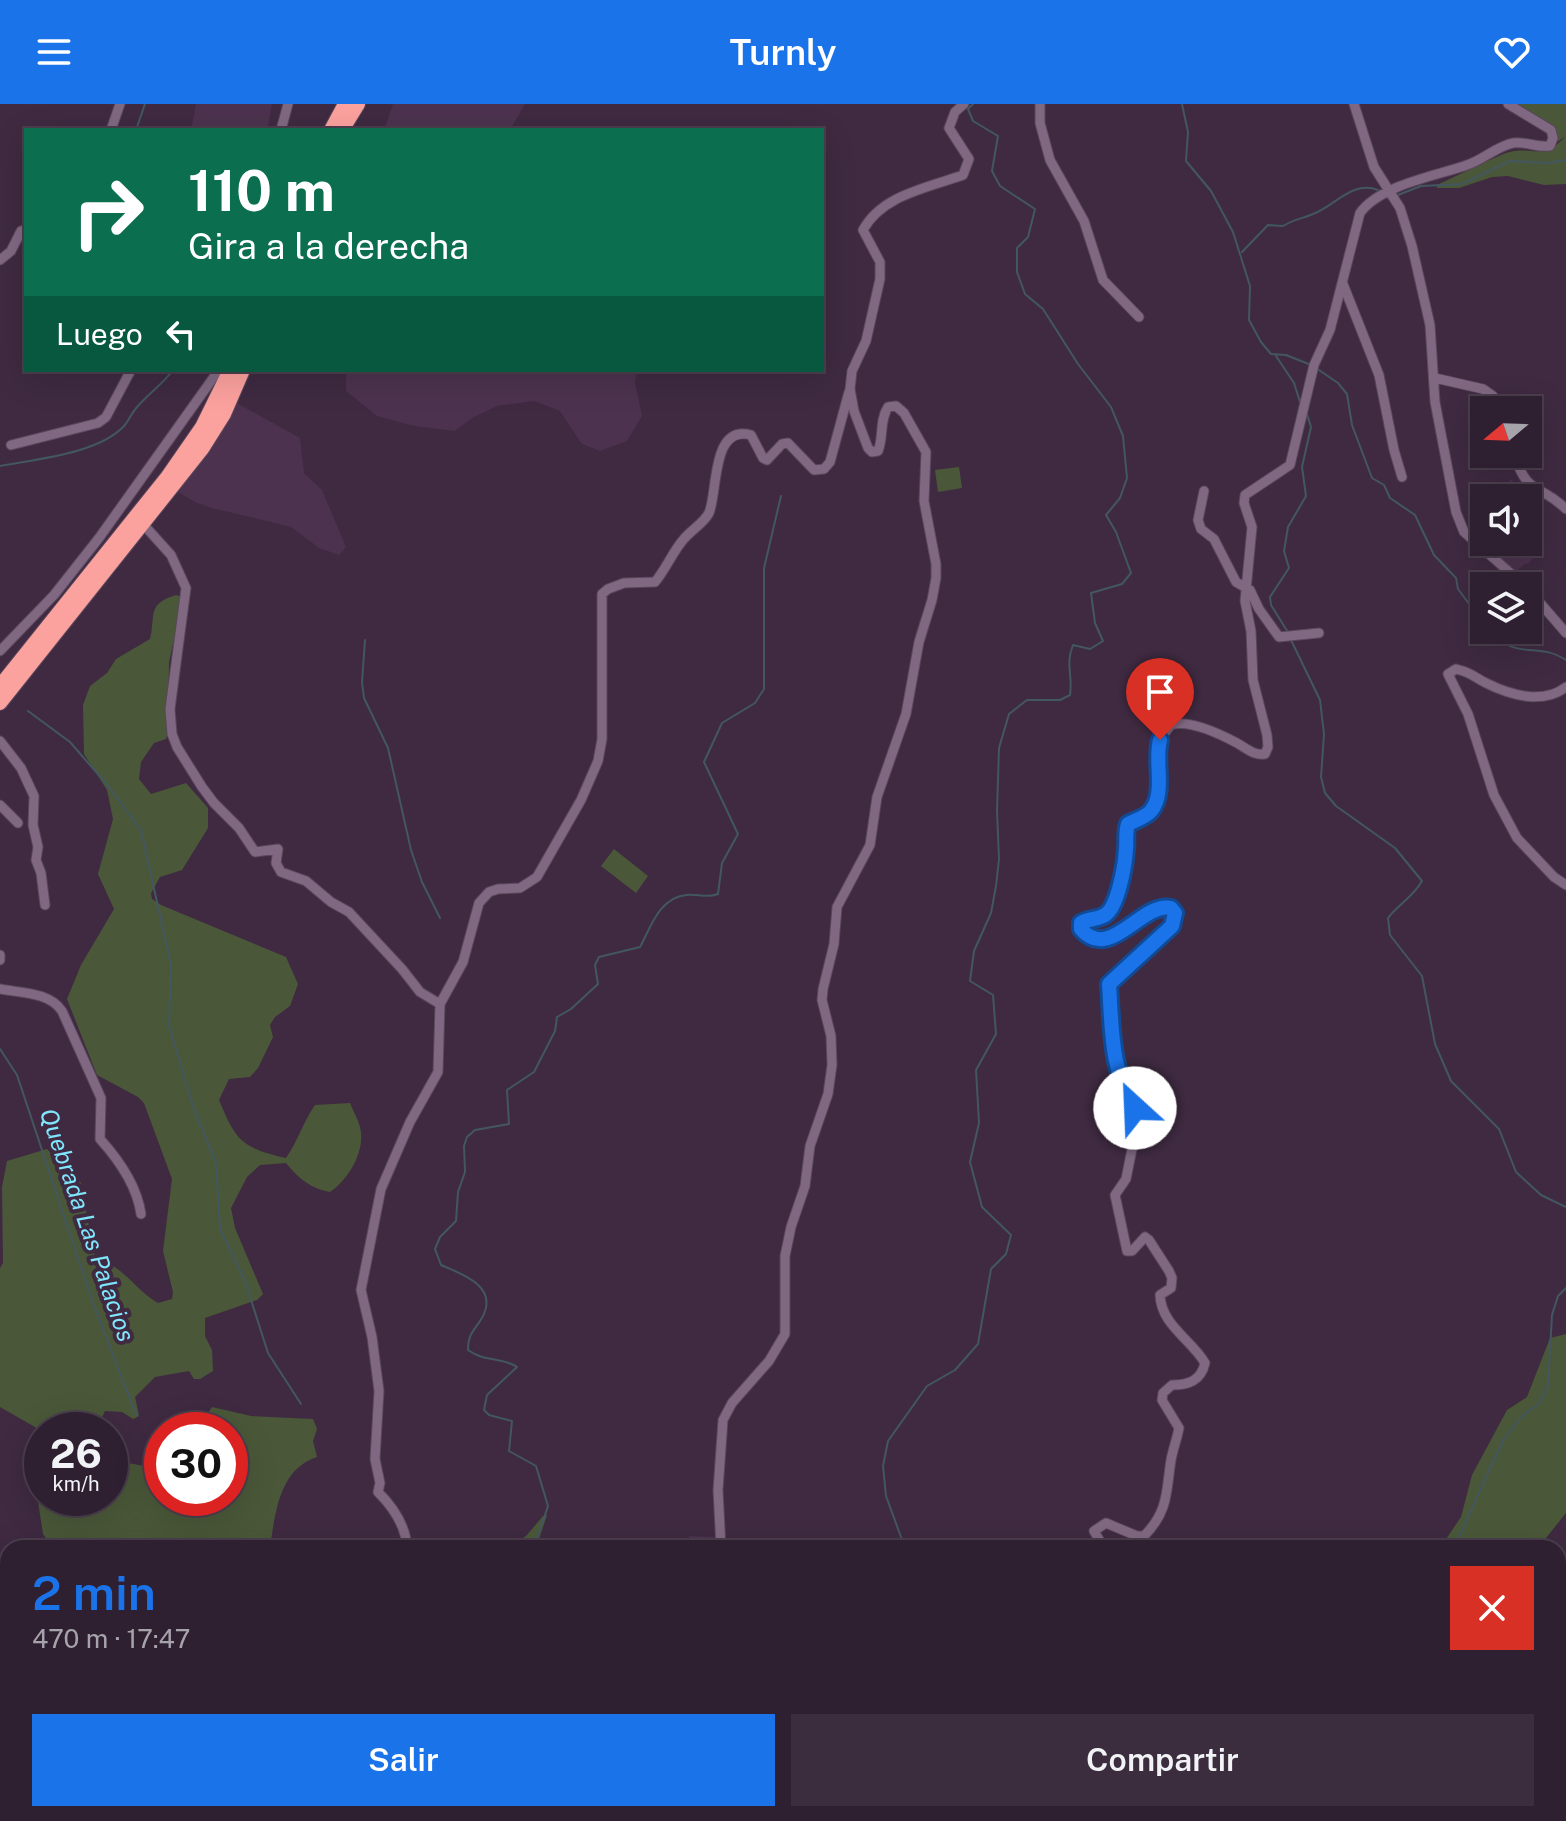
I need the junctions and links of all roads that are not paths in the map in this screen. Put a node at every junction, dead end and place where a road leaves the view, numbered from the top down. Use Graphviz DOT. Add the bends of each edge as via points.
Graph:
graph roads {
  1 [pos="120,104"];
  2 [pos="288,104"];
  3 [pos="345,104"];
  4 [pos="358,104"];
  5 [pos="964,104"];
  6 [pos="1040,104"];
  7 [pos="1354,104"];
  8 [pos="1508,104"];
  9 [pos="112,128"];
  10 [pos="282,128"];
  11 [pos="332,128"];
  12 [pos="343,128"];
  13 [pos="1391,191"];
  14 [pos="24,230"];
  15 [pos="0,260"];
  16 [pos="1343,284"];
  17 [pos="1139,317"];
  18 [pos="130,372"];
  19 [pos="222,372"];
  20 [pos="242,372"];
  21 [pos="1435,378"];
  22 [pos="850,389"];
  23 [pos="1493,396"];
  24 [pos="11,445"];
  25 [pos="1520,468"];
  26 [pos="1402,477"];
  27 [pos="1204,491"];
  28 [pos="1566,509"];
  29 [pos="143,524"];
  30 [pos="1508,572"];
  31 [pos="1246,590"];
  32 [pos="1542,606"];
  33 [pos="1319,633"];
  34 [pos="1566,633"];
  35 [pos="0,651"];
  36 [pos="0,686"];
  37 [pos="1566,687"];
  38 [pos="0,703"];
  39 [pos="0,741"];
  40 [pos="0,805"];
  41 [pos="18,823"];
  42 [pos="1566,885"];
  43 [pos="45,905"];
  44 [pos="0,989"];
  45 [pos="440,1004"];
  46 [pos="141,1214"];
  47 [pos="406,1540"];
  48 [pos="721,1540"];
  49 [pos="1099,1540"];
  1 -- 9 [label="street"];
  2 -- 10 [label="street"];
  3 -- 11 [label="highway"];
  4 -- 12 [label="highway"];
  5 -- 22 [label="street" via="949,128 969,159 963,175 883,207 863,230 880,262 880,279"];
  6 -- 17 [label="street" via="1047,152 1084,221 1103,280"];
  7 -- 13 [label="street" via="1374,167"];
  8 -- 13 [label="street" via="1551,130 1550,146 1511,143"];
  13 -- 16 [label="street" via="1367,203 1360,213"];
  13 -- 21 [label="street" via="1412,246 1430,325"];
  14 -- 15 [label="street"];
  16 -- 26 [label="street" via="1379,375"];
  16 -- 31 [label="street" via="1314,367 1290,465 1245,495 1252,527"];
  18 -- 24 [label="street" via="98,423"];
  19 -- 35 [label="street" via="54,595"];
  19 -- 36 [label="highway" via="202,427 168,476"];
  20 -- 29 [label="highway" via="214,431"];
  21 -- 23 [label="street"];
  21 -- 30 [label="street" via="1435,402 1460,523"];
  22 -- 45 [label="street" via="824,469 814,470 788,443 767,460 751,435 733,437 720,460 707,517 681,542 655,582 615,586 602,594 598,761 537,877 520,888 489,892 479,903 463,962"];
  22 -- 48 [label="street" via="872,452 882,442 884,413 896,406 926,452 924,501 936,578 906,714 877,797 870,845 837,907 822,1000 832,1065 785,1256 785,1334 723,1420"];
  25 -- 28 [label="street" via="1525,482"];
  27 -- 31 [label="street" via="1201,529 1214,539 1236,582"];
  29 -- 38 [label="highway"];
  29 -- 45 [label="street" via="171,555 186,588 170,709 177,747 255,852 278,849 281,872 306,881 349,912 420,992"];
  31 -- 33 [label="street" via="1279,637"];
  31 -- 49 [label="street" via="1253,680 1267,735 1265,754 1186,722 1171,725 1157,754 1154,805 1126,830 1113,907 1103,917 1081,923 1084,933 1103,938 1125,931 1160,907 1175,913 1172,926 1109,984 1120,1079 1145,1125 1115,1195 1127,1251 1145,1237 1149,1240 1172,1278 1171,1288 1160,1295 1164,1311 1205,1363 1194,1381 1172,1385 1163,1393 1179,1428 1165,1504 1144,1536 1106,1523 1094,1531"];
  32 -- 34 [label="street"];
  37 -- 42 [label="street" via="1556,695 1523,696 1463,671 1448,674 1468,714 1494,795 1517,838"];
  39 -- 43 [label="street" via="34,796 36,860"];
  40 -- 41 [label="street"];
  44 -- 46 [label="street" via="47,997 62,1011 101,1098 100,1139 134,1189"];
  45 -- 47 [label="street" via="438,1072 381,1189 361,1290 379,1391 378,1492 392,1504"];
}
